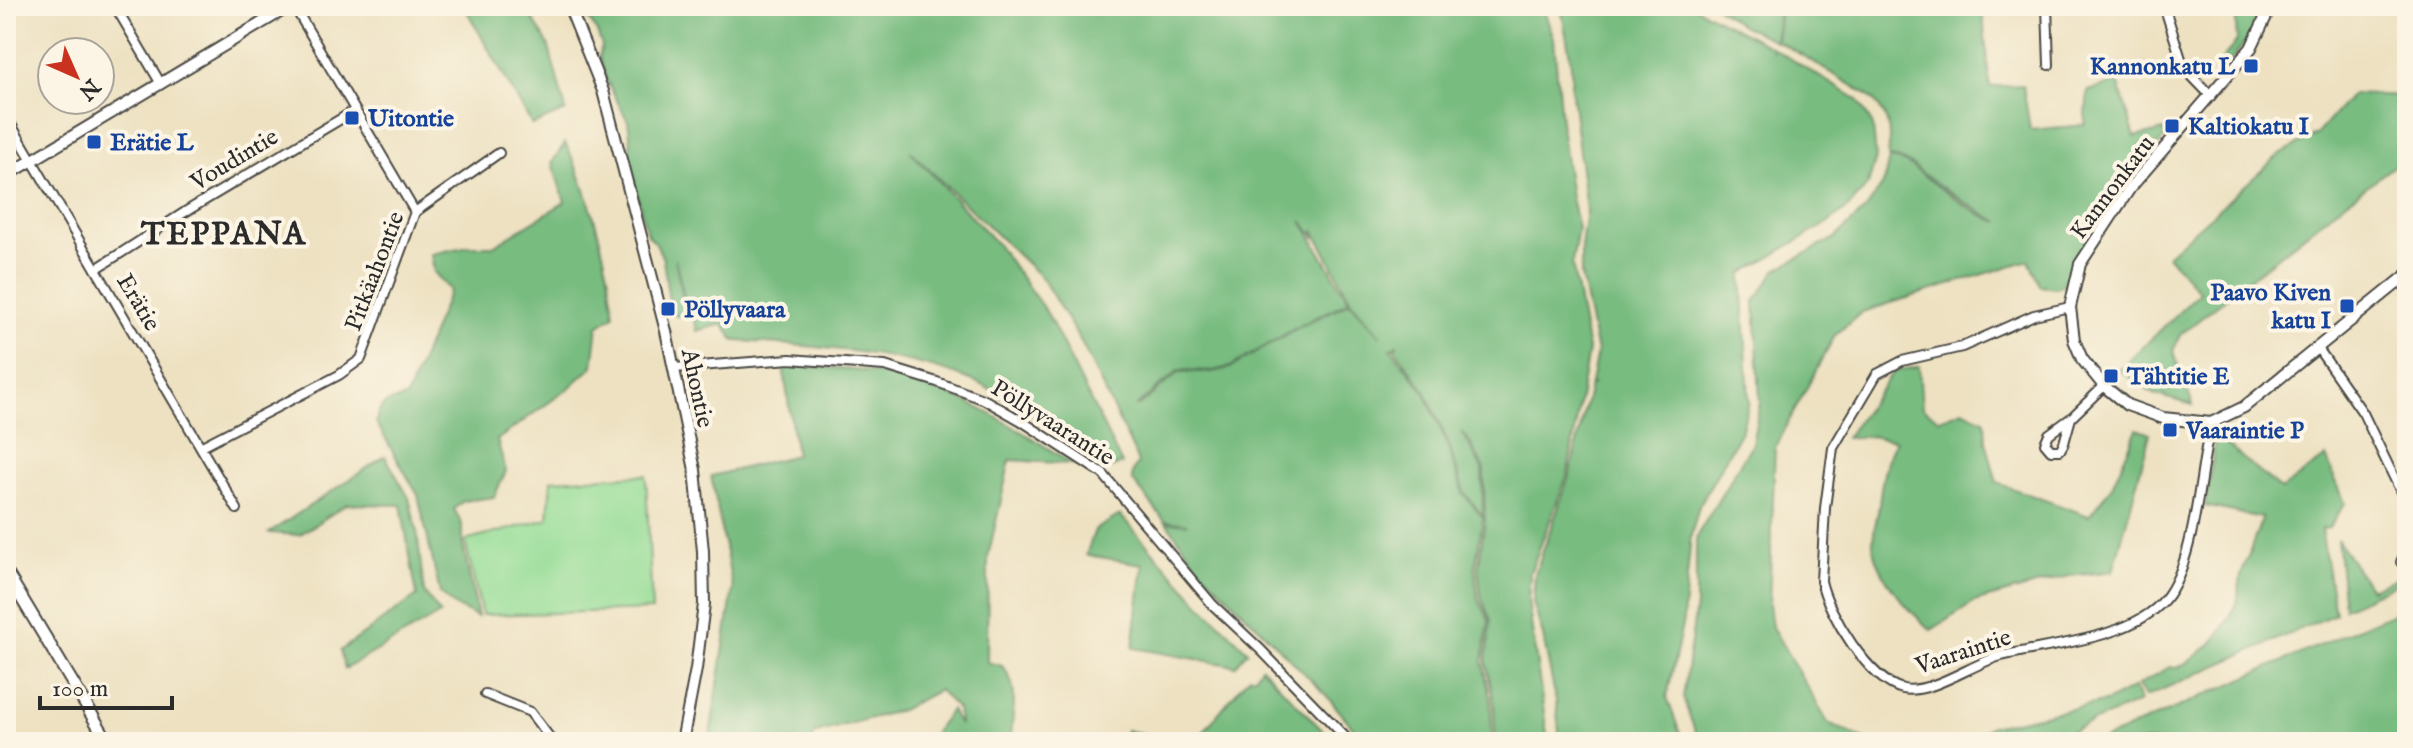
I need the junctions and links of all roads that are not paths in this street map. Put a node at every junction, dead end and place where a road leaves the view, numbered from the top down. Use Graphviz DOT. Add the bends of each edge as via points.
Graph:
graph roads {
  1 [pos="115,6"];
  2 [pos="290,6"];
  3 [pos="569,6"];
  4 [pos="2047,6"];
  5 [pos="2164,6"];
  6 [pos="2271,6"];
  7 [pos="2049,65"];
  8 [pos="161,84"];
  9 [pos="2211,96"];
  10 [pos="354,111"];
  11 [pos="6,116"];
  12 [pos="499,153"];
  13 [pos="33,160"];
  14 [pos="6,176"];
  15 [pos="415,212"];
  16 [pos="96,269"];
  17 [pos="2407,275"];
  18 [pos="2070,307"];
  19 [pos="2317,347"];
  20 [pos="674,368"];
  21 [pos="2104,386"];
  22 [pos="2071,418"];
  23 [pos="2211,423"];
  24 [pos="202,446"];
  25 [pos="2407,497"];
  26 [pos="237,509"];
  27 [pos="2407,549"];
  28 [pos="2401,562"];
  29 [pos="6,572"];
  30 [pos="485,694"];
  31 [pos="108,742"];
  32 [pos="553,742"];
  33 [pos="682,742"];
  34 [pos="1350,742"];
  1 -- 8 [label="street"];
  2 -- 8 [label="street"];
  2 -- 10 [label="street"];
  3 -- 20 [label="street, Ahontie" via="603,91"];
  4 -- 7 [label="street"];
  5 -- 9 [label="street" via="2184,68"];
  6 -- 9 [label="street, Kannonkatu" via="2251,48"];
  8 -- 13 [label="street"];
  9 -- 18 [label="street, Kannonkatu" via="2117,207 2080,264"];
  10 -- 15 [label="street"];
  10 -- 16 [label="street, Voudintie"];
  11 -- 13 [label="street, Erätie"];
  12 -- 15 [label="street, Pitkäahontie"];
  13 -- 14 [label="street"];
  13 -- 16 [label="street, Erätie"];
  15 -- 24 [label="street, Pitkäahontie" via="361,359"];
  16 -- 24 [label="street, Erätie"];
  17 -- 19 [label="street"];
  18 -- 21 [label="street, Kannonkatu" via="2082,359"];
  18 -- 23 [label="street, Vaaraintie" via="2034,315 1962,347 1888,366 1868,387 1833,448 1821,581 1840,622 1884,681 1904,689 1926,686 1999,657 2110,631 2162,602 2183,560"];
  19 -- 23 [label="street" via="2244,407"];
  19 -- 25 [label="street" via="2363,413"];
  20 -- 33 [label="street, Ahontie" via="695,470 704,564 696,669"];
  20 -- 34 [label="street, Pöllyvaarantie" via="828,360 885,366 985,400 1103,474 1213,605"];
  21 -- 22 [label="street"];
  21 -- 23 [label="street, Kannonkatu" via="2144,413"];
  24 -- 26 [label="street, Erätie"];
  27 -- 28 [label="street"];
  29 -- 31 [label="main road"];
  30 -- 32 [label="street" via="530,712"];
}
